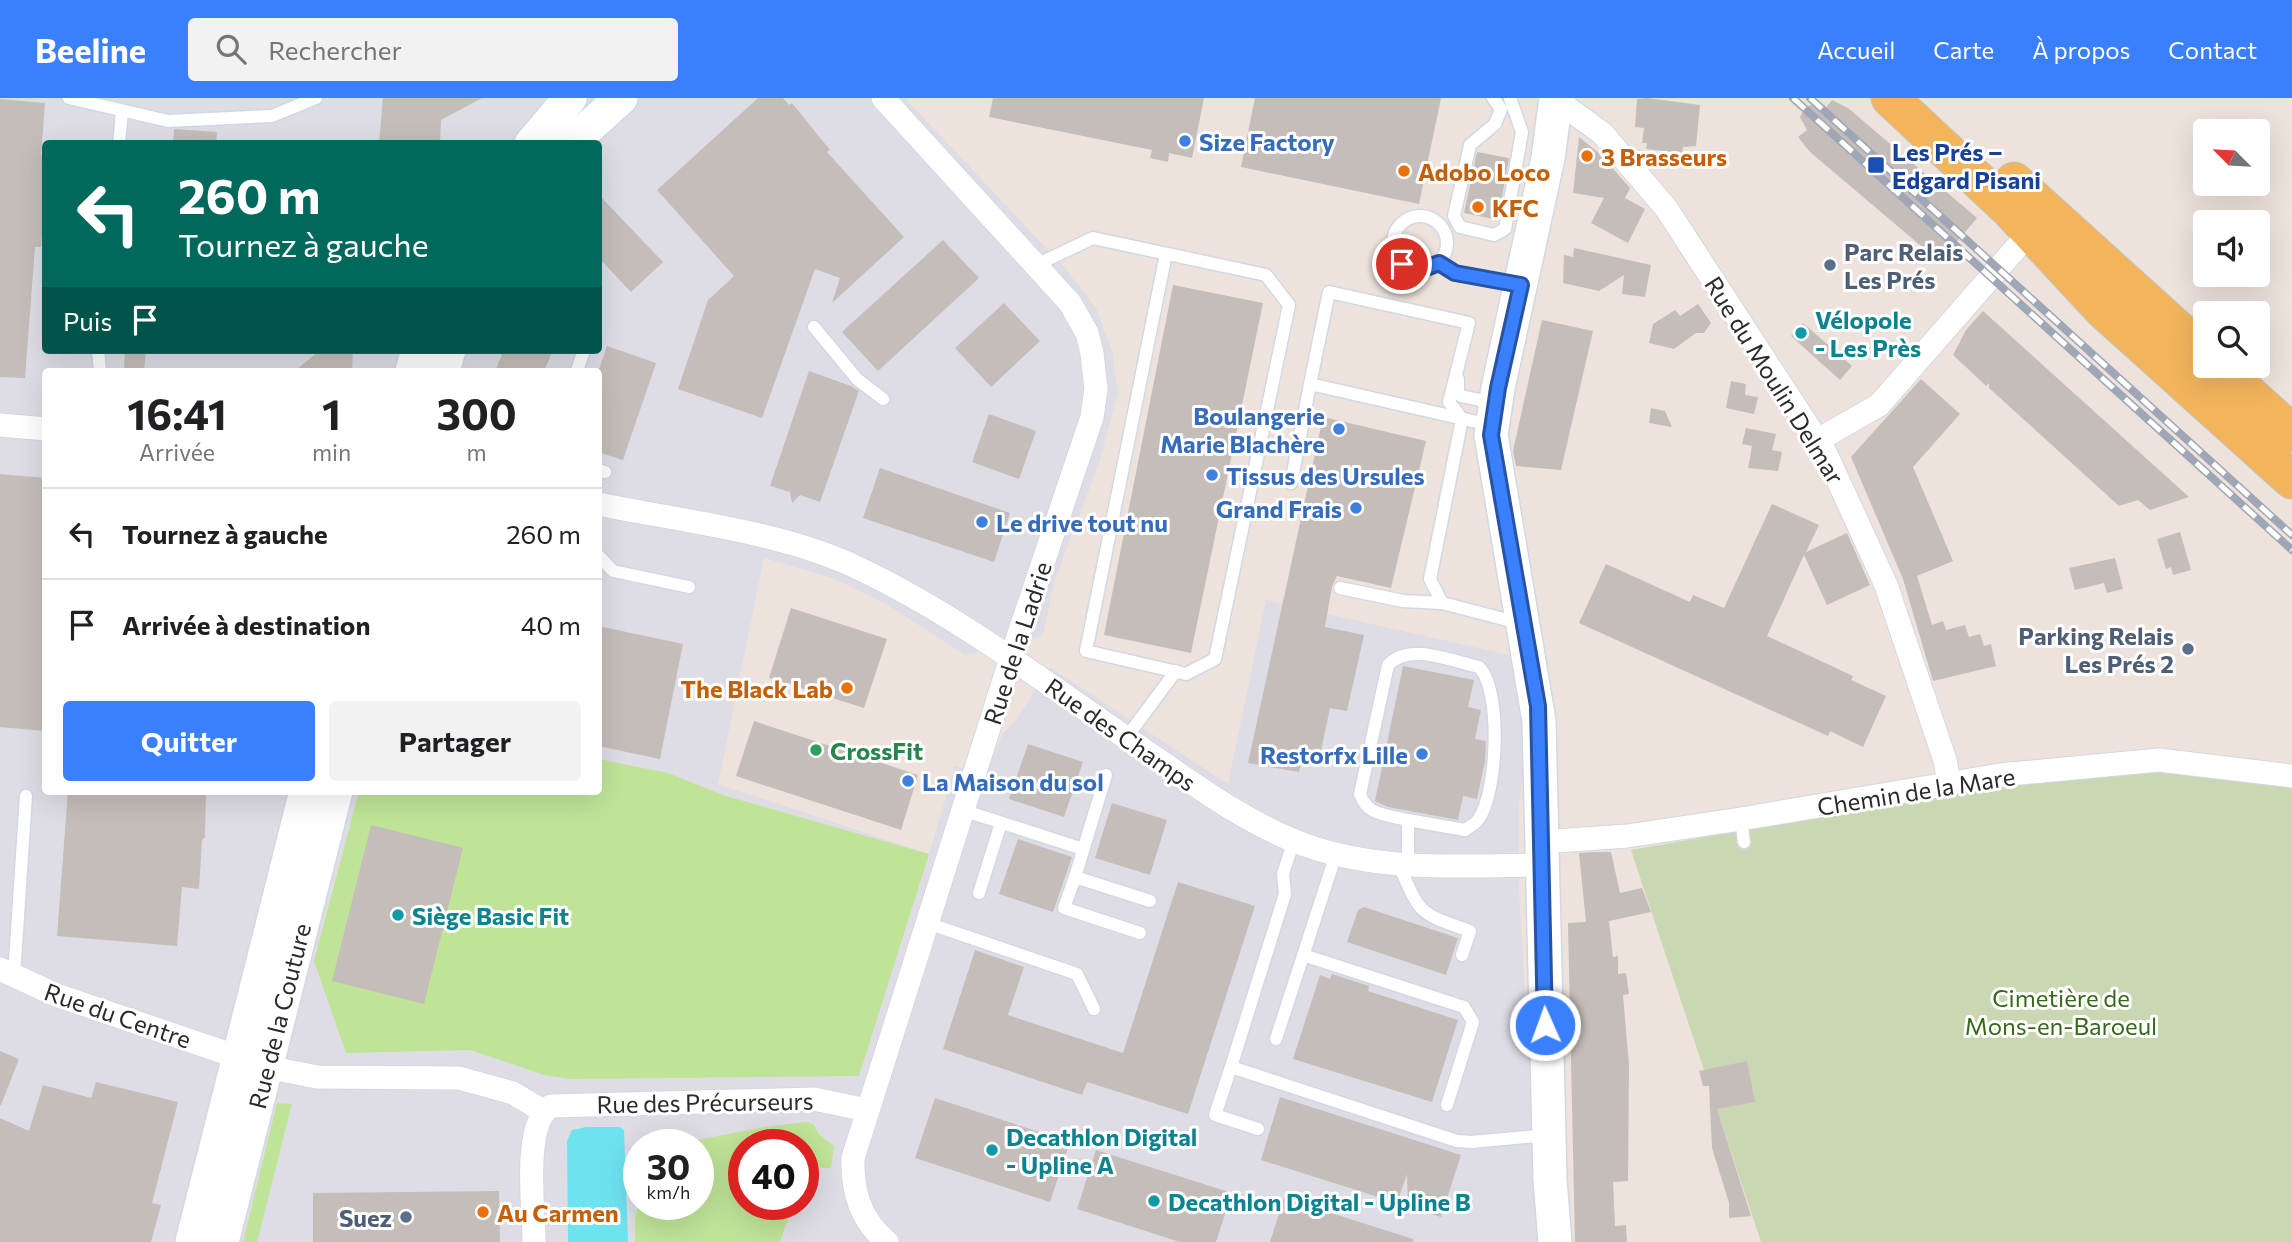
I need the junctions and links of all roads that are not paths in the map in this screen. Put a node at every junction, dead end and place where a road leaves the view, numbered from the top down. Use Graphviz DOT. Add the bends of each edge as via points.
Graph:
graph roads {
  1 [pos="69,98"];
  2 [pos="316,98"];
  3 [pos="570,98"];
  4 [pos="621,98"];
  5 [pos="883,98"];
  6 [pos="1493,98"];
  7 [pos="1510,98"];
  8 [pos="1890,98"];
  9 [pos="1922,98"];
  10 [pos="1567,102"];
  11 [pos="122,112"];
  12 [pos="119,140"];
  13 [pos="534,140"];
  14 [pos="574,140"];
  15 [pos="2031,231"];
  16 [pos="1166,254"];
  17 [pos="1439,263"];
  18 [pos="1036,265"];
  19 [pos="1521,285"];
  20 [pos="814,327"];
  21 [pos="2193,343"];
  22 [pos="1458,375"];
  23 [pos="2231,378"];
  24 [pos="1310,384"];
  25 [pos="883,399"];
  26 [pos="1483,416"];
  27 [pos="0,425"];
  28 [pos="42,429"];
  29 [pos="2292,433"];
  30 [pos="1818,440"];
  31 [pos="2292,480"];
  32 [pos="1291,483"];
  33 [pos="602,505"];
  34 [pos="602,559"];
  35 [pos="689,587"];
  36 [pos="1340,588"];
  37 [pos="1442,603"];
  38 [pos="1523,624"];
  39 [pos="1011,658"];
  40 [pos="1176,671"];
  41 [pos="1126,738"];
  42 [pos="1106,775"];
  43 [pos="2292,776"];
  44 [pos="1949,783"];
  45 [pos="305,795"];
  46 [pos="335,795"];
  47 [pos="26,796"];
  48 [pos="962,810"];
  49 [pos="1408,820"];
  50 [pos="1001,822"];
  51 [pos="1294,840"];
  52 [pos="1083,849"];
  53 [pos="1336,853"];
  54 [pos="1541,854"];
  55 [pos="1404,865"];
  56 [pos="1075,877"];
  57 [pos="979,893"];
  58 [pos="1150,901"];
  59 [pos="927,923"];
  60 [pos="1140,933"];
  61 [pos="1303,955"];
  62 [pos="1462,955"];
  63 [pos="7,972"];
  64 [pos="1094,1009"];
  65 [pos="1276,1039"];
  66 [pos="252,1062"];
  67 [pos="1231,1067"];
  68 [pos="1447,1105"];
  69 [pos="867,1110"];
  70 [pos="543,1111"];
  71 [pos="1258,1129"];
  72 [pos="1548,1135"];
  73 [pos="192,1242"];
  74 [pos="222,1242"];
  75 [pos="534,1242"];
  76 [pos="887,1242"];
  77 [pos="1555,1242"];
  1 -- 11 [label="lane"];
  2 -- 11 [label="lane" via="272,116 169,121"];
  3 -- 13 [label="street"];
  4 -- 14 [label="street"];
  5 -- 18 [label="street, Rue de la Ladrie"];
  6 -- 7 [label="lane" via="1501,109 1499,117 1470,145 1454,216 1460,227 1494,235 1505,229 1521,151 1522,132"];
  8 -- 15 [label="main road"];
  9 -- 21 [label="main road"];
  10 -- 19 [label="street"];
  10 -- 30 [label="street, Rue du Moulin Delmar" via="1602,133 1666,208"];
  11 -- 12 [label="lane"];
  15 -- 30 [label="street" via="1879,405"];
  15 -- 31 [label="main road" via="2102,309"];
  16 -- 18 [label="lane" via="1093,238"];
  16 -- 40 [label="lane" via="1086,651"];
  16 -- 40 [label="lane" via="1266,275 1289,305 1215,659 1186,674"];
  17 -- 17 [label="lane" via="1448,240 1440,224 1419,215 1405,219 1394,233 1393,251 1402,264 1418,271"];
  17 -- 19 [label="lane" via="1455,273"];
  18 -- 39 [label="street, Rue de la Ladrie" via="1070,303 1087,333 1095,403"];
  19 -- 26 [label="street"];
  20 -- 25 [label="lane" via="857,379"];
  22 -- 24 [label="lane" via="1469,323 1329,292"];
  22 -- 26 [label="lane" via="1458,392"];
  22 -- 26 [label="lane" via="1449,402"];
  23 -- 29 [label="main road"];
  24 -- 26 [label="lane"];
  24 -- 32 [label="lane"];
  26 -- 37 [label="lane" via="1430,579"];
  26 -- 38 [label="street"];
  27 -- 28 [label="street"];
  30 -- 44 [label="street, Rue du Moulin Delmar" via="1852,505 1890,596"];
  33 -- 39 [label="street, Rue des Champs" via="829,556 883,580"];
  34 -- 35 [label="lane" via="613,571"];
  36 -- 37 [label="lane" via="1403,601"];
  37 -- 38 [label="lane"];
  38 -- 54 [label="street" via="1539,722"];
  39 -- 41 [label="street, Rue des Champs"];
  39 -- 48 [label="street, Rue de la Ladrie"];
  40 -- 41 [label="lane"];
  41 -- 51 [label="street, Rue des Champs" via="1228,807"];
  42 -- 52 [label="lane"];
  43 -- 44 [label="street, Chemin de la Mare" via="2159,760"];
  44 -- 54 [label="street, Chemin de la Mare" via="1742,830 1627,836"];
  45 -- 66 [label="street, Rue de la Couture"];
  46 -- 66 [label="street, Rue de la Couture"];
  47 -- 63 [label="lane"];
  48 -- 50 [label="lane"];
  48 -- 59 [label="street, Rue de la Ladrie"];
  49 -- 49 [label="lane" via="1370,811 1360,794 1388,666 1396,656 1409,652 1479,667 1487,675 1497,742 1484,809 1477,822 1465,830"];
  49 -- 55 [label="lane"];
  50 -- 52 [label="lane"];
  50 -- 57 [label="lane"];
  51 -- 53 [label="street, Rue des Champs"];
  51 -- 67 [label="lane" via="1283,874 1285,894"];
  52 -- 56 [label="lane"];
  53 -- 55 [label="street, Rue des Champs"];
  53 -- 61 [label="lane"];
  54 -- 55 [label="street, Rue des Champs"];
  54 -- 72 [label="street"];
  55 -- 62 [label="lane" via="1418,906 1427,916 1470,931"];
  56 -- 58 [label="lane"];
  56 -- 60 [label="lane" via="1064,908"];
  59 -- 64 [label="lane" via="1077,974"];
  59 -- 69 [label="street, Rue de la Ladrie"];
  61 -- 65 [label="lane"];
  61 -- 68 [label="lane" via="1464,1007 1473,1023"];
  63 -- 66 [label="street, Rue du Centre" via="57,995"];
  66 -- 70 [label="street" via="317,1077 459,1078 513,1093"];
  66 -- 73 [label="street, Rue de la Couture"];
  66 -- 74 [label="street, Rue de la Couture"];
  67 -- 71 [label="lane" via="1215,1115"];
  67 -- 72 [label="lane" via="1457,1140"];
  69 -- 70 [label="street, Rue des Précurseurs" via="814,1099 561,1104"];
  69 -- 76 [label="street, Rue de la Ladrie" via="853,1158 855,1194 870,1225"];
  70 -- 75 [label="street" via="533,1142"];
  72 -- 77 [label="street"];
}
